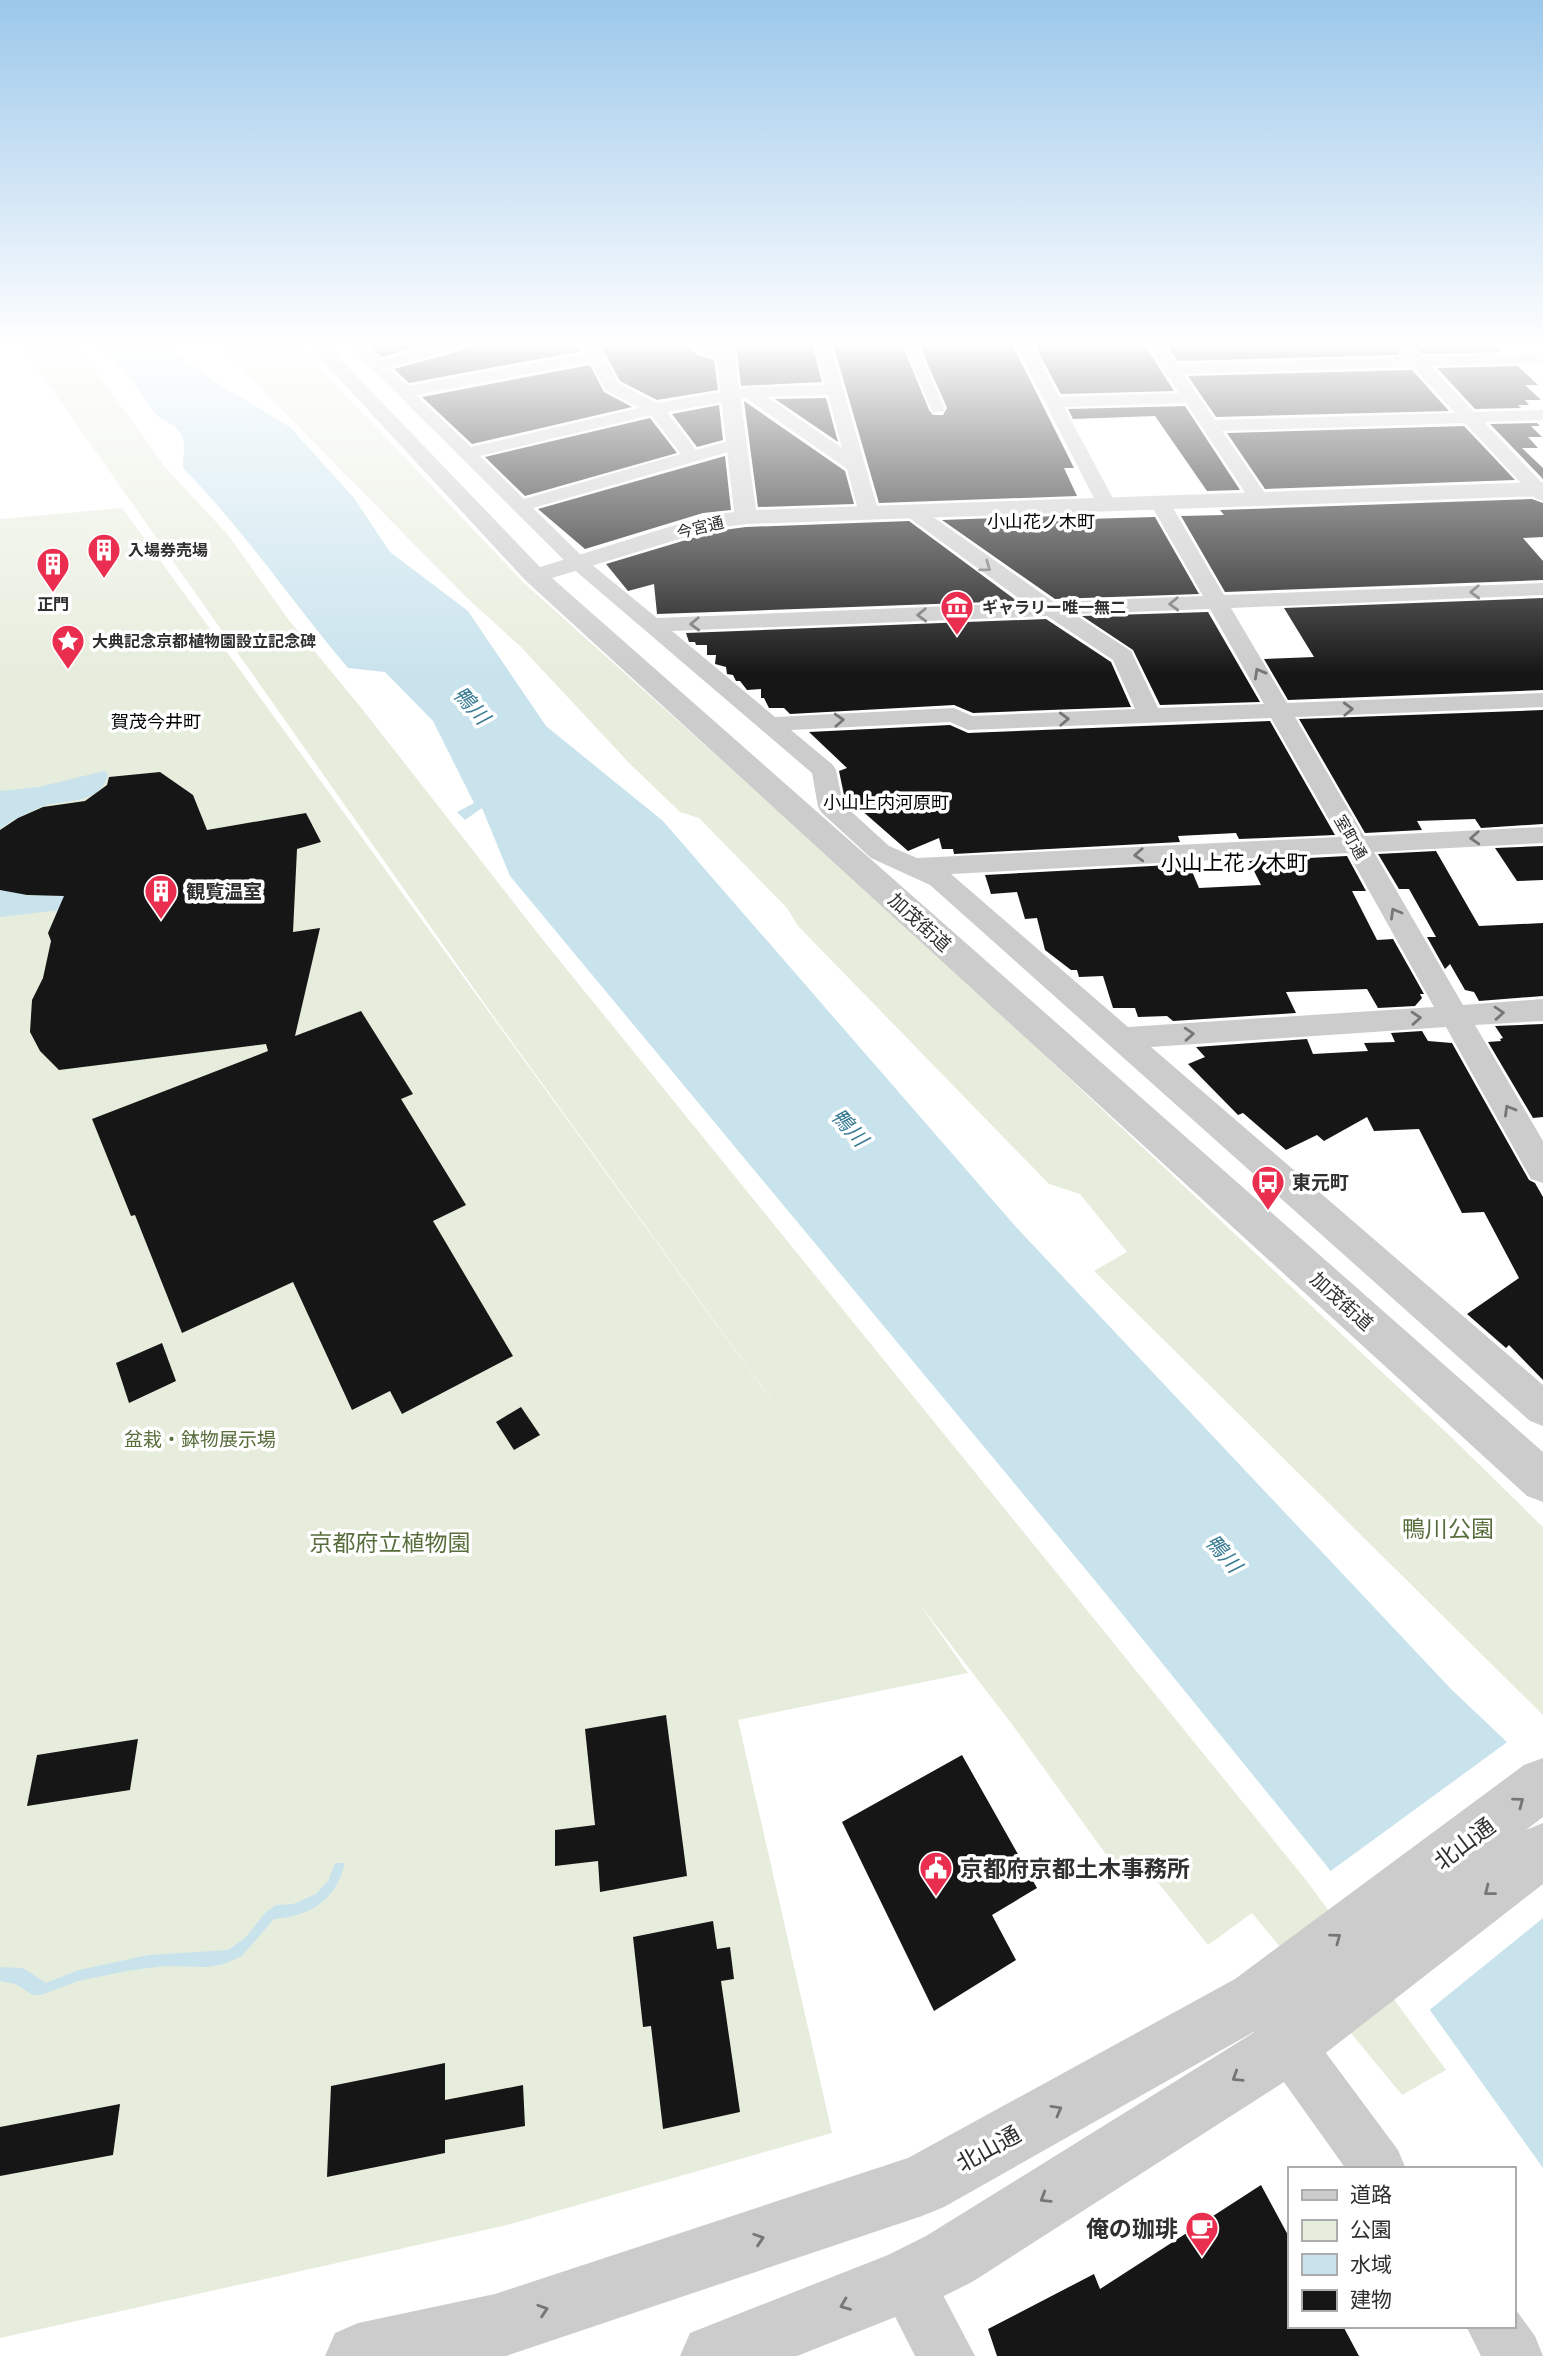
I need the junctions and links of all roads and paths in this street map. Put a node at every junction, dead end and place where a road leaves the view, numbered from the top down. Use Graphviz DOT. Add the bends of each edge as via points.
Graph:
graph roads {
  1 [pos="420,454"];
  2 [pos="466,454"];
  3 [pos="699,454"];
  4 [pos="737,454"];
  5 [pos="836,454"];
  6 [pos="854,454"];
  7 [pos="1080,454"];
  8 [pos="1229,454"];
  9 [pos="1505,454"];
  10 [pos="692,456"];
  11 [pos="858,468"];
  12 [pos="1541,491"];
  13 [pos="1259,499"];
  14 [pos="1160,503"];
  15 [pos="1106,504"];
  16 [pos="519,506"];
  17 [pos="912,512"];
  18 [pos="869,513"];
  19 [pos="746,517"];
  20 [pos="578,563"];
  21 [pos="535,576"];
  22 [pos="1543,589"];
  23 [pos="1219,602"];
  24 [pos="1053,610"];
  25 [pos="652,625"];
  26 [pos="1543,700"];
  27 [pos="1280,712"];
  28 [pos="1150,716"];
  29 [pos="771,724"];
  30 [pos="1543,835"];
  31 [pos="1354,844"];
  32 [pos="910,867"];
  33 [pos="1543,1010"];
  34 [pos="1455,1015"];
  35 [pos="1121,1038"];
  36 [pos="1543,1170"];
  37 [pos="1543,1409"];
  38 [pos="1543,1481"];
  39 [pos="1543,1784"];
  40 [pos="1543,1850"];
  41 [pos="1285,2012"];
  42 [pos="1378,2167"];
  43 [pos="905,2281"];
  44 [pos="1495,2328"];
  45 [pos="494,2341"];
  46 [pos="358,2356"];
  47 [pos="713,2356"];
  48 [pos="946,2356"];
  49 [pos="1516,2356"];
  1 -- 21 [label="street, 加茂街道"];
  2 -- 16 [label="street"];
  3 -- 10 [label="street"];
  4 -- 19 [label="street"];
  5 -- 11 [label="street"];
  6 -- 11 [label="street"];
  7 -- 15 [label="street"];
  8 -- 13 [label="street"];
  9 -- 12 [label="street"];
  10 -- 16 [label="street"];
  11 -- 18 [label="street"];
  12 -- 13 [label="street, 今宮通"];
  13 -- 14 [label="street, 今宮通"];
  14 -- 15 [label="street, 今宮通"];
  14 -- 23 [label="street, 室町通"];
  15 -- 17 [label="street, 今宮通"];
  16 -- 20 [label="street"];
  17 -- 18 [label="street, 今宮通"];
  17 -- 24 [label="street, one-way"];
  18 -- 19 [label="street, 今宮通"];
  19 -- 20 [label="street, 今宮通" via="712,522"];
  20 -- 21 [label="street, 今宮通"];
  20 -- 25 [label="street"];
  21 -- 38 [label="street, 加茂街道"];
  22 -- 23 [label="street, one-way"];
  23 -- 24 [label="street, one-way"];
  27 -- 23 [label="street, 室町通, one-way"];
  24 -- 25 [label="street, one-way"];
  24 -- 28 [label="street" via="1123,656"];
  25 -- 29 [label="street"];
  27 -- 26 [label="street, one-way"];
  27 -- 28 [label="street"];
  27 -- 31 [label="street, 室町通"];
  29 -- 28 [label="street, one-way" via="954,715 968,723"];
  29 -- 32 [label="street" via="824,770 831,807 880,852"];
  30 -- 31 [label="street, one-way"];
  31 -- 32 [label="street, one-way"];
  34 -- 31 [label="street, 室町通, one-way"];
  32 -- 35 [label="street" via="940,879"];
  34 -- 33 [label="street, one-way"];
  35 -- 34 [label="street, one-way"];
  36 -- 34 [label="street, 室町通, one-way"];
  35 -- 37 [label="street"];
  41 -- 39 [label="street, 北山通, one-way"];
  40 -- 41 [label="street, 北山通, one-way"];
  41 -- 42 [label="street"];
  41 -- 43 [label="street, 北山通, one-way" via="949,2259"];
  45 -- 41 [label="street, 北山通, one-way" via="922,2185"];
  43 -- 47 [label="street, 北山通, one-way"];
  43 -- 48 [label="street"];
  44 -- 49 [label="street"];
  45 -- 46 [label="street, 北山通"];
}
